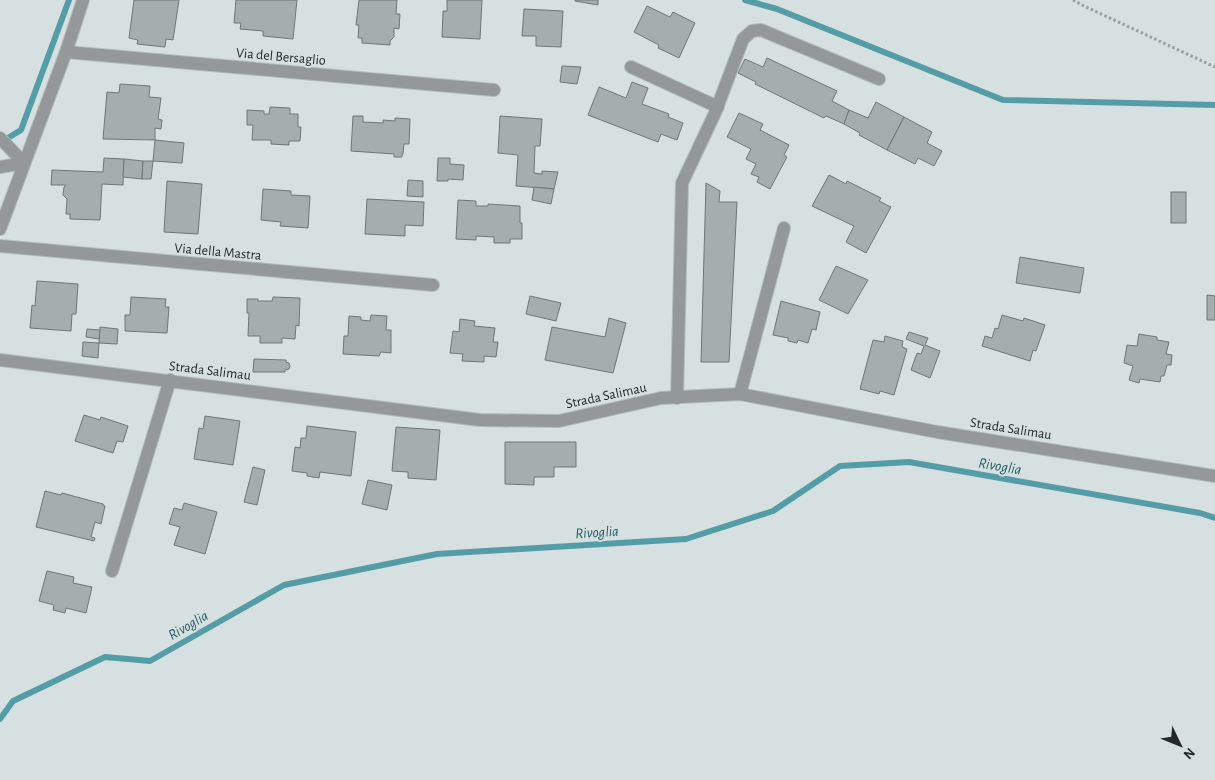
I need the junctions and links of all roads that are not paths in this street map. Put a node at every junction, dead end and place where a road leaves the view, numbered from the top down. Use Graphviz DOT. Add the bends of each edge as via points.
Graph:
graph roads {
  1 [pos="83,0"];
  2 [pos="66,52"];
  3 [pos="631,67"];
  4 [pos="879,79"];
  5 [pos="494,90"];
  6 [pos="718,107"];
  7 [pos="4,142"];
  8 [pos="24,163"];
  9 [pos="0,167"];
  10 [pos="784,228"];
  11 [pos="0,229"];
  12 [pos="0,246"];
  13 [pos="433,286"];
  14 [pos="0,360"];
  15 [pos="170,380"];
  16 [pos="740,394"];
  17 [pos="677,398"];
  18 [pos="1215,476"];
  19 [pos="112,571"];
  1 -- 2 [label="street"];
  2 -- 5 [label="street, Via del Bersaglio"];
  2 -- 8 [label="street"];
  3 -- 6 [label="street"];
  4 -- 6 [label="street" via="762,30 752,31 743,39"];
  6 -- 17 [label="street" via="682,183"];
  7 -- 8 [label="street"];
  8 -- 9 [label="street"];
  8 -- 11 [label="street"];
  10 -- 16 [label="street"];
  12 -- 13 [label="street, Via della Mastra"];
  14 -- 15 [label="street, Strada Salimau"];
  15 -- 17 [label="street, Strada Salimau" via="480,420 558,421 661,398"];
  15 -- 19 [label="street"];
  16 -- 17 [label="street, Strada Salimau"];
  16 -- 18 [label="street, Strada Salimau" via="936,432"];
}
